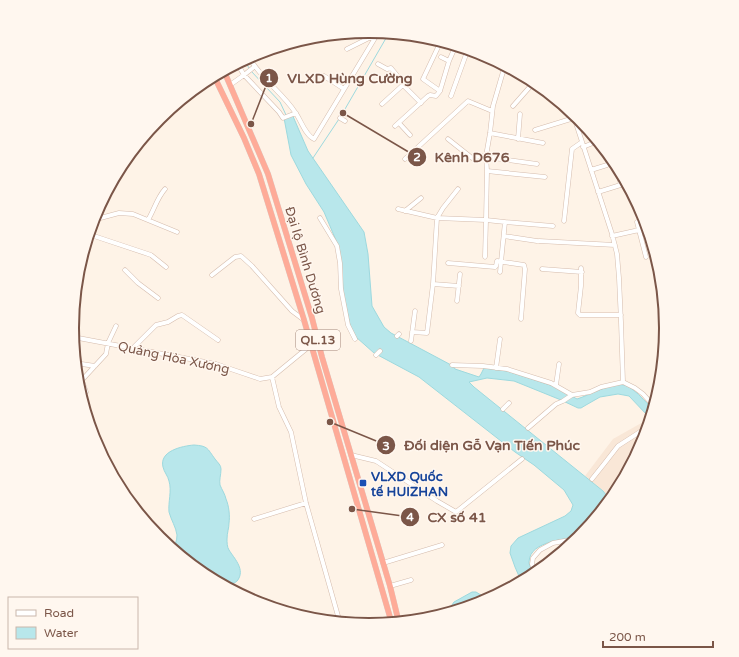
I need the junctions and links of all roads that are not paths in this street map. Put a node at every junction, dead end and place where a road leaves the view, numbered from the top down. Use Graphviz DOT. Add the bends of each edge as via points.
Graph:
graph roads {
  1 [pos="369,38"];
  2 [pos="374,38"];
  3 [pos="438,47"];
  4 [pos="347,49"];
  5 [pos="454,50"];
  6 [pos="466,54"];
  7 [pos="441,57"];
  8 [pos="449,61"];
  9 [pos="252,63"];
  10 [pos="378,64"];
  11 [pos="254,67"];
  12 [pos="240,69"];
  13 [pos="503,71"];
  14 [pos="244,75"];
  15 [pos="226,76"];
  16 [pos="324,76"];
  17 [pos="217,82"];
  18 [pos="230,85"];
  19 [pos="403,85"];
  20 [pos="530,87"];
  21 [pos="344,88"];
  22 [pos="440,91"];
  23 [pos="451,96"];
  24 [pos="421,103"];
  25 [pos="382,104"];
  26 [pos="514,106"];
  27 [pos="492,111"];
  28 [pos="296,114"];
  29 [pos="520,114"];
  30 [pos="340,118"];
  31 [pos="571,120"];
  32 [pos="346,121"];
  33 [pos="576,124"];
  34 [pos="535,130"];
  35 [pos="490,134"];
  36 [pos="410,135"];
  37 [pos="518,138"];
  38 [pos="448,139"];
  39 [pos="582,142"];
  40 [pos="543,143"];
  41 [pos="593,143"];
  42 [pos="583,147"];
  43 [pos="486,156"];
  44 [pos="405,159"];
  45 [pos="537,164"];
  46 [pos="607,165"];
  47 [pos="591,170"];
  48 [pos="487,171"];
  49 [pos="544,177"];
  50 [pos="620,182"];
  51 [pos="621,185"];
  52 [pos="165,189"];
  53 [pos="458,189"];
  54 [pos="598,192"];
  55 [pos="421,198"];
  56 [pos="398,209"];
  57 [pos="405,211"];
  58 [pos="101,218"];
  59 [pos="320,218"];
  60 [pos="437,218"];
  61 [pos="148,220"];
  62 [pos="486,220"];
  63 [pos="640,221"];
  64 [pos="505,222"];
  65 [pos="564,222"];
  66 [pos="553,226"];
  67 [pos="643,230"];
  68 [pos="639,231"];
  69 [pos="177,232"];
  70 [pos="94,236"];
  71 [pos="504,236"];
  72 [pos="612,236"];
  73 [pos="615,245"];
  74 [pos="646,256"];
  75 [pos="485,257"];
  76 [pos="501,261"];
  77 [pos="448,263"];
  78 [pos="166,267"];
  79 [pos="542,269"];
  80 [pos="125,270"];
  81 [pos="500,272"];
  82 [pos="460,274"];
  83 [pos="212,275"];
  84 [pos="433,284"];
  85 [pos="459,286"];
  86 [pos="158,298"];
  87 [pos="457,301"];
  88 [pos="415,311"];
  89 [pos="621,315"];
  90 [pos="312,318"];
  91 [pos="521,319"];
  92 [pos="304,320"];
  93 [pos="116,326"];
  94 [pos="412,332"];
  95 [pos="80,338"];
  96 [pos="355,339"];
  97 [pos="500,339"];
  98 [pos="218,340"];
  99 [pos="411,341"];
  100 [pos="108,343"];
  101 [pos="311,344"];
  102 [pos="133,348"];
  103 [pos="380,351"];
  104 [pos="376,355"];
  105 [pos="81,364"];
  106 [pos="559,364"];
  107 [pos="452,365"];
  108 [pos="95,366"];
  109 [pos="496,368"];
  110 [pos="272,377"];
  111 [pos="84,378"];
  112 [pos="622,382"];
  113 [pos="556,385"];
  114 [pos="572,395"];
  115 [pos="650,402"];
  116 [pos="509,403"];
  117 [pos="503,409"];
  118 [pos="528,428"];
  119 [pos="642,431"];
  120 [pos="351,455"];
  121 [pos="521,460"];
  122 [pos="354,465"];
  123 [pos="346,468"];
  124 [pos="592,479"];
  125 [pos="306,503"];
  126 [pos="254,519"];
  127 [pos="375,536"];
  128 [pos="367,539"];
  129 [pos="568,540"];
  130 [pos="442,545"];
  131 [pos="383,563"];
  132 [pos="534,568"];
  133 [pos="411,580"];
  134 [pos="390,586"];
  135 [pos="338,617"];
  136 [pos="398,617"];
  137 [pos="390,618"];
  1 -- 4 [label="street"];
  2 -- 21 [label="street"];
  3 -- 22 [label="street" via="423,79"];
  5 -- 8 [label="street"];
  6 -- 23 [label="street"];
  7 -- 8 [label="street"];
  8 -- 22 [label="street"];
  9 -- 11 [label="street"];
  10 -- 19 [label="street" via="387,69 391,68"];
  11 -- 14 [label="street"];
  11 -- 28 [label="street"];
  12 -- 14 [label="street"];
  13 -- 27 [label="street"];
  14 -- 18 [label="street"];
  14 -- 28 [label="street" via="283,118"];
  15 -- 18 [label="highway, Đại lộ Bình Dương / QL.13"];
  16 -- 21 [label="street"];
  17 -- 92 [label="highway, Đại lộ Bình Dương / QL.13" via="259,174"];
  18 -- 90 [label="highway, Đại lộ Bình Dương / QL.13" via="268,174"];
  19 -- 24 [label="street"];
  19 -- 25 [label="street"];
  20 -- 26 [label="street"];
  21 -- 28 [label="street" via="332,113 314,139 309,136"];
  22 -- 24 [label="street"];
  24 -- 36 [label="street" via="397,124"];
  27 -- 35 [label="street"];
  27 -- 44 [label="street" via="468,101"];
  29 -- 37 [label="street"];
  30 -- 32 [label="street"];
  31 -- 34 [label="street"];
  33 -- 39 [label="street"];
  35 -- 37 [label="street"];
  35 -- 43 [label="street"];
  37 -- 40 [label="street"];
  38 -- 43 [label="street" via="472,158"];
  39 -- 42 [label="street"];
  39 -- 65 [label="street" via="572,149"];
  41 -- 42 [label="street"];
  42 -- 47 [label="street"];
  43 -- 45 [label="street"];
  43 -- 48 [label="street"];
  46 -- 47 [label="street"];
  47 -- 54 [label="street"];
  48 -- 49 [label="street"];
  48 -- 62 [label="street"];
  50 -- 51 [label="street"];
  51 -- 54 [label="street"];
  52 -- 61 [label="street"];
  53 -- 60 [label="street"];
  54 -- 72 [label="street"];
  55 -- 57 [label="street"];
  56 -- 57 [label="street"];
  57 -- 60 [label="street"];
  58 -- 61 [label="street" via="127,213"];
  59 -- 96 [label="street" via="337,246 341,289 348,325"];
  60 -- 62 [label="street"];
  60 -- 84 [label="street"];
  61 -- 69 [label="street"];
  62 -- 64 [label="street"];
  62 -- 75 [label="street"];
  63 -- 68 [label="street" via="637,222"];
  64 -- 66 [label="street"];
  64 -- 71 [label="street"];
  67 -- 68 [label="street"];
  68 -- 72 [label="street"];
  68 -- 74 [label="street"];
  70 -- 78 [label="street" via="151,255"];
  71 -- 73 [label="street" via="538,241"];
  71 -- 76 [label="street"];
  72 -- 73 [label="street"];
  73 -- 89 [label="street"];
  76 -- 77 [label="street" via="497,261 495,267"];
  76 -- 81 [label="street"];
  76 -- 91 [label="street" via="524,266"];
  79 -- 89 [label="street" via="582,270 578,313"];
  80 -- 86 [label="street"];
  82 -- 85 [label="street"];
  83 -- 92 [label="street" via="235,257 241,256 292,311"];
  84 -- 85 [label="street"];
  84 -- 94 [label="street" via="427,334"];
  85 -- 87 [label="street"];
  88 -- 94 [label="street"];
  89 -- 112 [label="street"];
  90 -- 92 [label="highway"];
  90 -- 120 [label="highway, Đại lộ Bình Dương / QL.13"];
  92 -- 101 [label="highway, Đại lộ Bình Dương / QL.13"];
  93 -- 100 [label="street"];
  94 -- 99 [label="street"];
  95 -- 100 [label="street, Quảng Hòa Xương"];
  97 -- 109 [label="street"];
  98 -- 102 [label="street" via="182,315 156,325"];
  100 -- 102 [label="street, Quảng Hòa Xương"];
  100 -- 108 [label="street" via="106,354"];
  101 -- 110 [label="street"];
  101 -- 123 [label="highway, Đại lộ Bình Dương / QL.13"];
  102 -- 110 [label="street, Quảng Hòa Xương" via="216,364 260,379"];
  103 -- 104 [label="street"];
  105 -- 108 [label="street"];
  106 -- 113 [label="street"];
  107 -- 109 [label="street"];
  108 -- 111 [label="street"];
  109 -- 113 [label="street"];
  110 -- 125 [label="street" via="279,407 291,432"];
  112 -- 114 [label="street"];
  112 -- 115 [label="street" via="635,388"];
  113 -- 114 [label="street"];
  114 -- 118 [label="street" via="556,404"];
  116 -- 117 [label="street"];
  119 -- 124 [label="street" via="618,446"];
  120 -- 121 [label="street" via="376,461 456,512"];
  120 -- 122 [label="highway, Đại lộ Bình Dương / QL.13"];
  122 -- 123 [label="highway"];
  122 -- 127 [label="highway, Đại lộ Bình Dương / QL.13"];
  123 -- 128 [label="highway, Đại lộ Bình Dương / QL.13"];
  125 -- 126 [label="street"];
  125 -- 135 [label="street"];
  127 -- 128 [label="highway"];
  127 -- 131 [label="highway, Đại lộ Bình Dương / QL.13"];
  128 -- 137 [label="highway, Đại lộ Bình Dương / QL.13"];
  129 -- 132 [label="street" via="553,543 540,550 533,558"];
  130 -- 131 [label="street"];
  131 -- 134 [label="highway, Đại lộ Bình Dương / QL.13"];
  133 -- 134 [label="street"];
  134 -- 136 [label="highway, Đại lộ Bình Dương / QL.13"];
}
